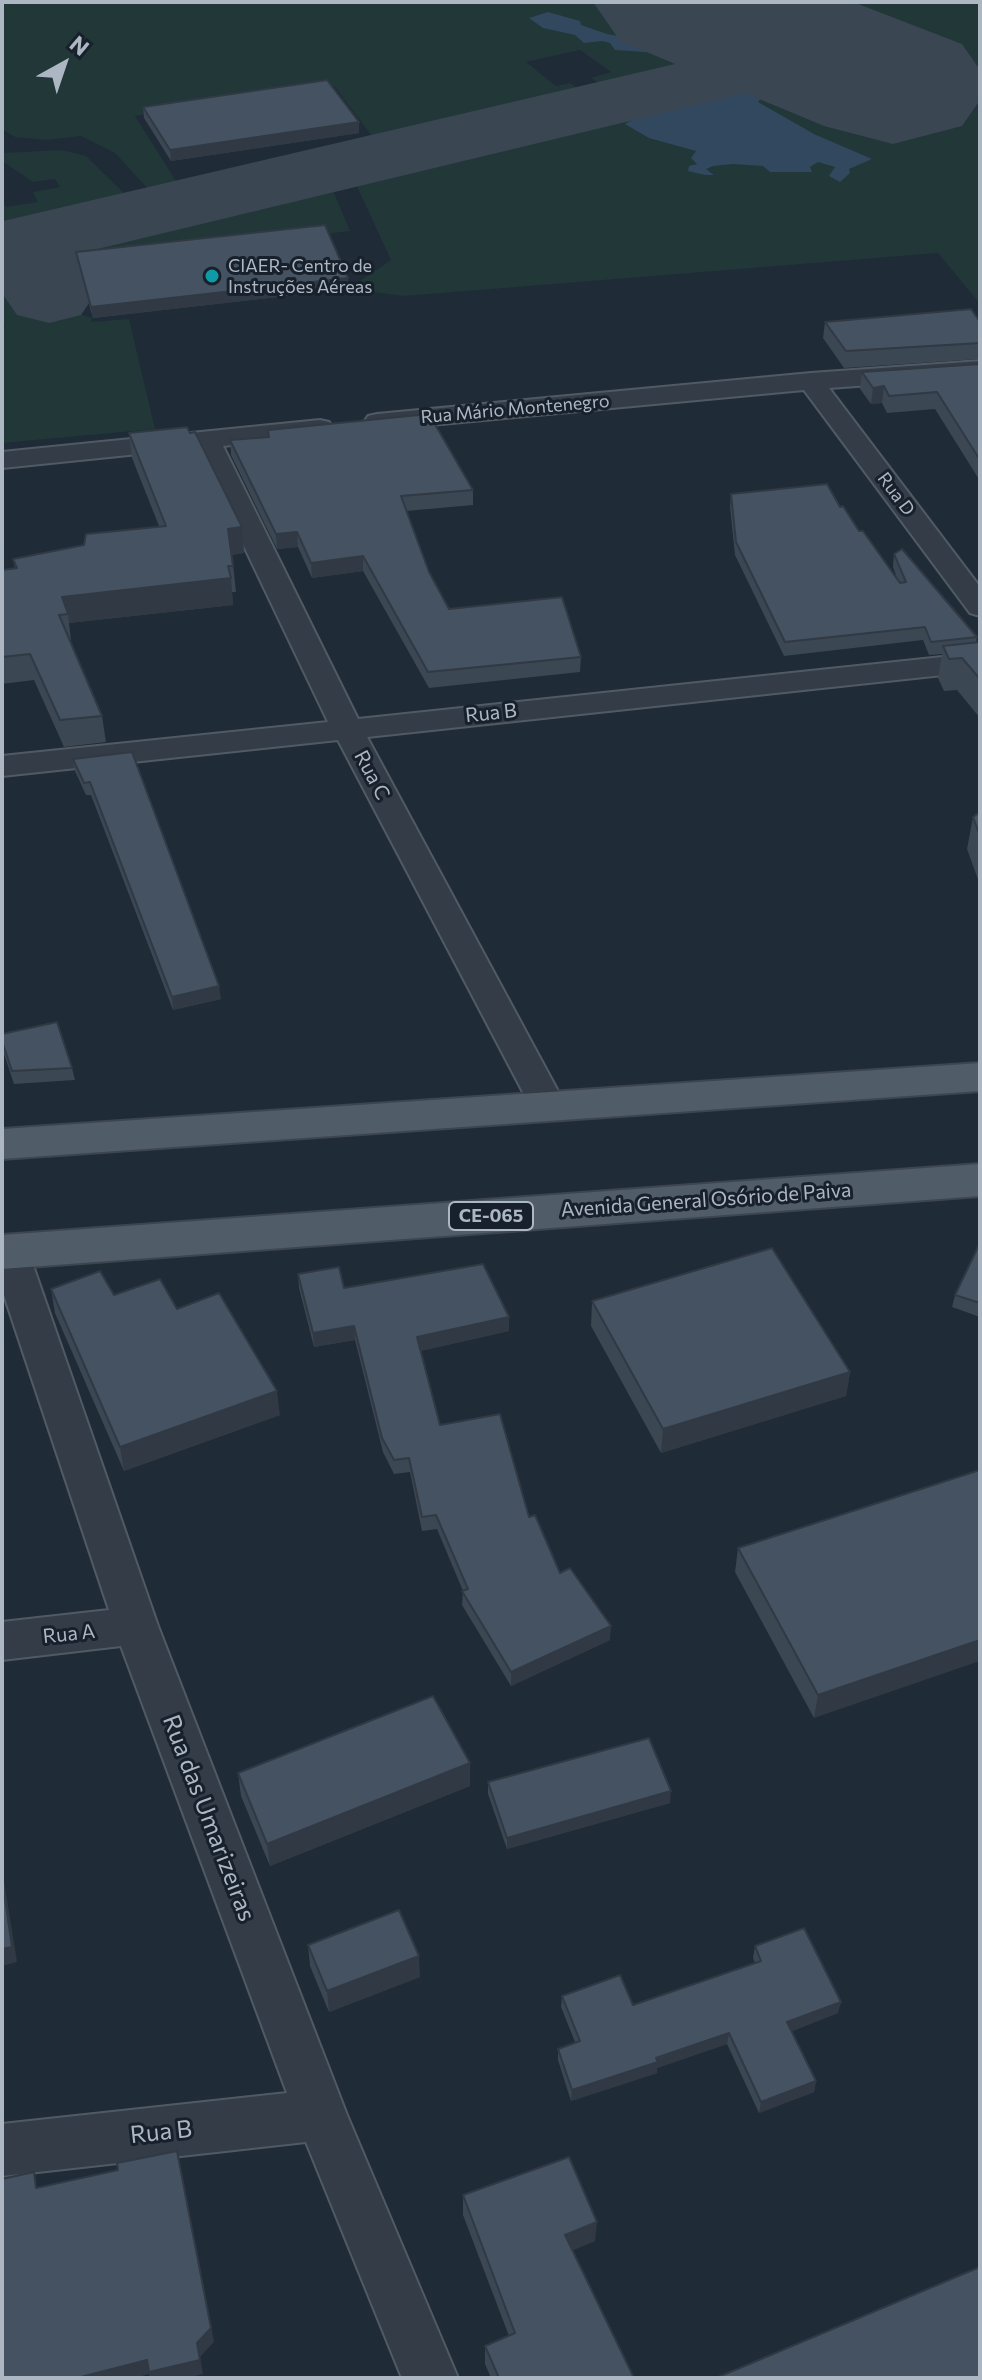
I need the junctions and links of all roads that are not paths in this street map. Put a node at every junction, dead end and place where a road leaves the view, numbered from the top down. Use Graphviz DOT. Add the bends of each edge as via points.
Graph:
graph roads {
  1 [pos="980,369"];
  2 [pos="811,381"];
  3 [pos="206,439"];
  4 [pos="2,460"];
  5 [pos="980,607"];
  6 [pos="980,662"];
  7 [pos="347,728"];
  8 [pos="2,766"];
  9 [pos="980,1077"];
  10 [pos="548,1106"];
  11 [pos="2,1144"];
  12 [pos="980,1180"];
  13 [pos="5,1251"];
  14 [pos="136,1626"];
  15 [pos="2,1641"];
  16 [pos="321,2115"];
  17 [pos="2,2150"];
  18 [pos="430,2378"];
  1 -- 2 [label="street, Rua Mário Montenegro"];
  2 -- 3 [label="street, Rua Mário Montenegro"];
  2 -- 5 [label="street, Rua D"];
  3 -- 4 [label="street, Rua Mário Montenegro"];
  3 -- 7 [label="street, Rua C"];
  6 -- 7 [label="street, Rua B"];
  7 -- 8 [label="street, Rua B"];
  7 -- 10 [label="street, Rua C"];
  9 -- 10 [label="main road"];
  10 -- 11 [label="main road"];
  12 -- 13 [label="main road, Avenida General Osório de Paiva / CE-065"];
  13 -- 14 [label="street, Rua das Umarizeiras"];
  14 -- 15 [label="street, Rua A"];
  14 -- 16 [label="street, Rua das Umarizeiras"];
  16 -- 17 [label="street, Rua B"];
  16 -- 18 [label="street, Rua das Umarizeiras"];
}
